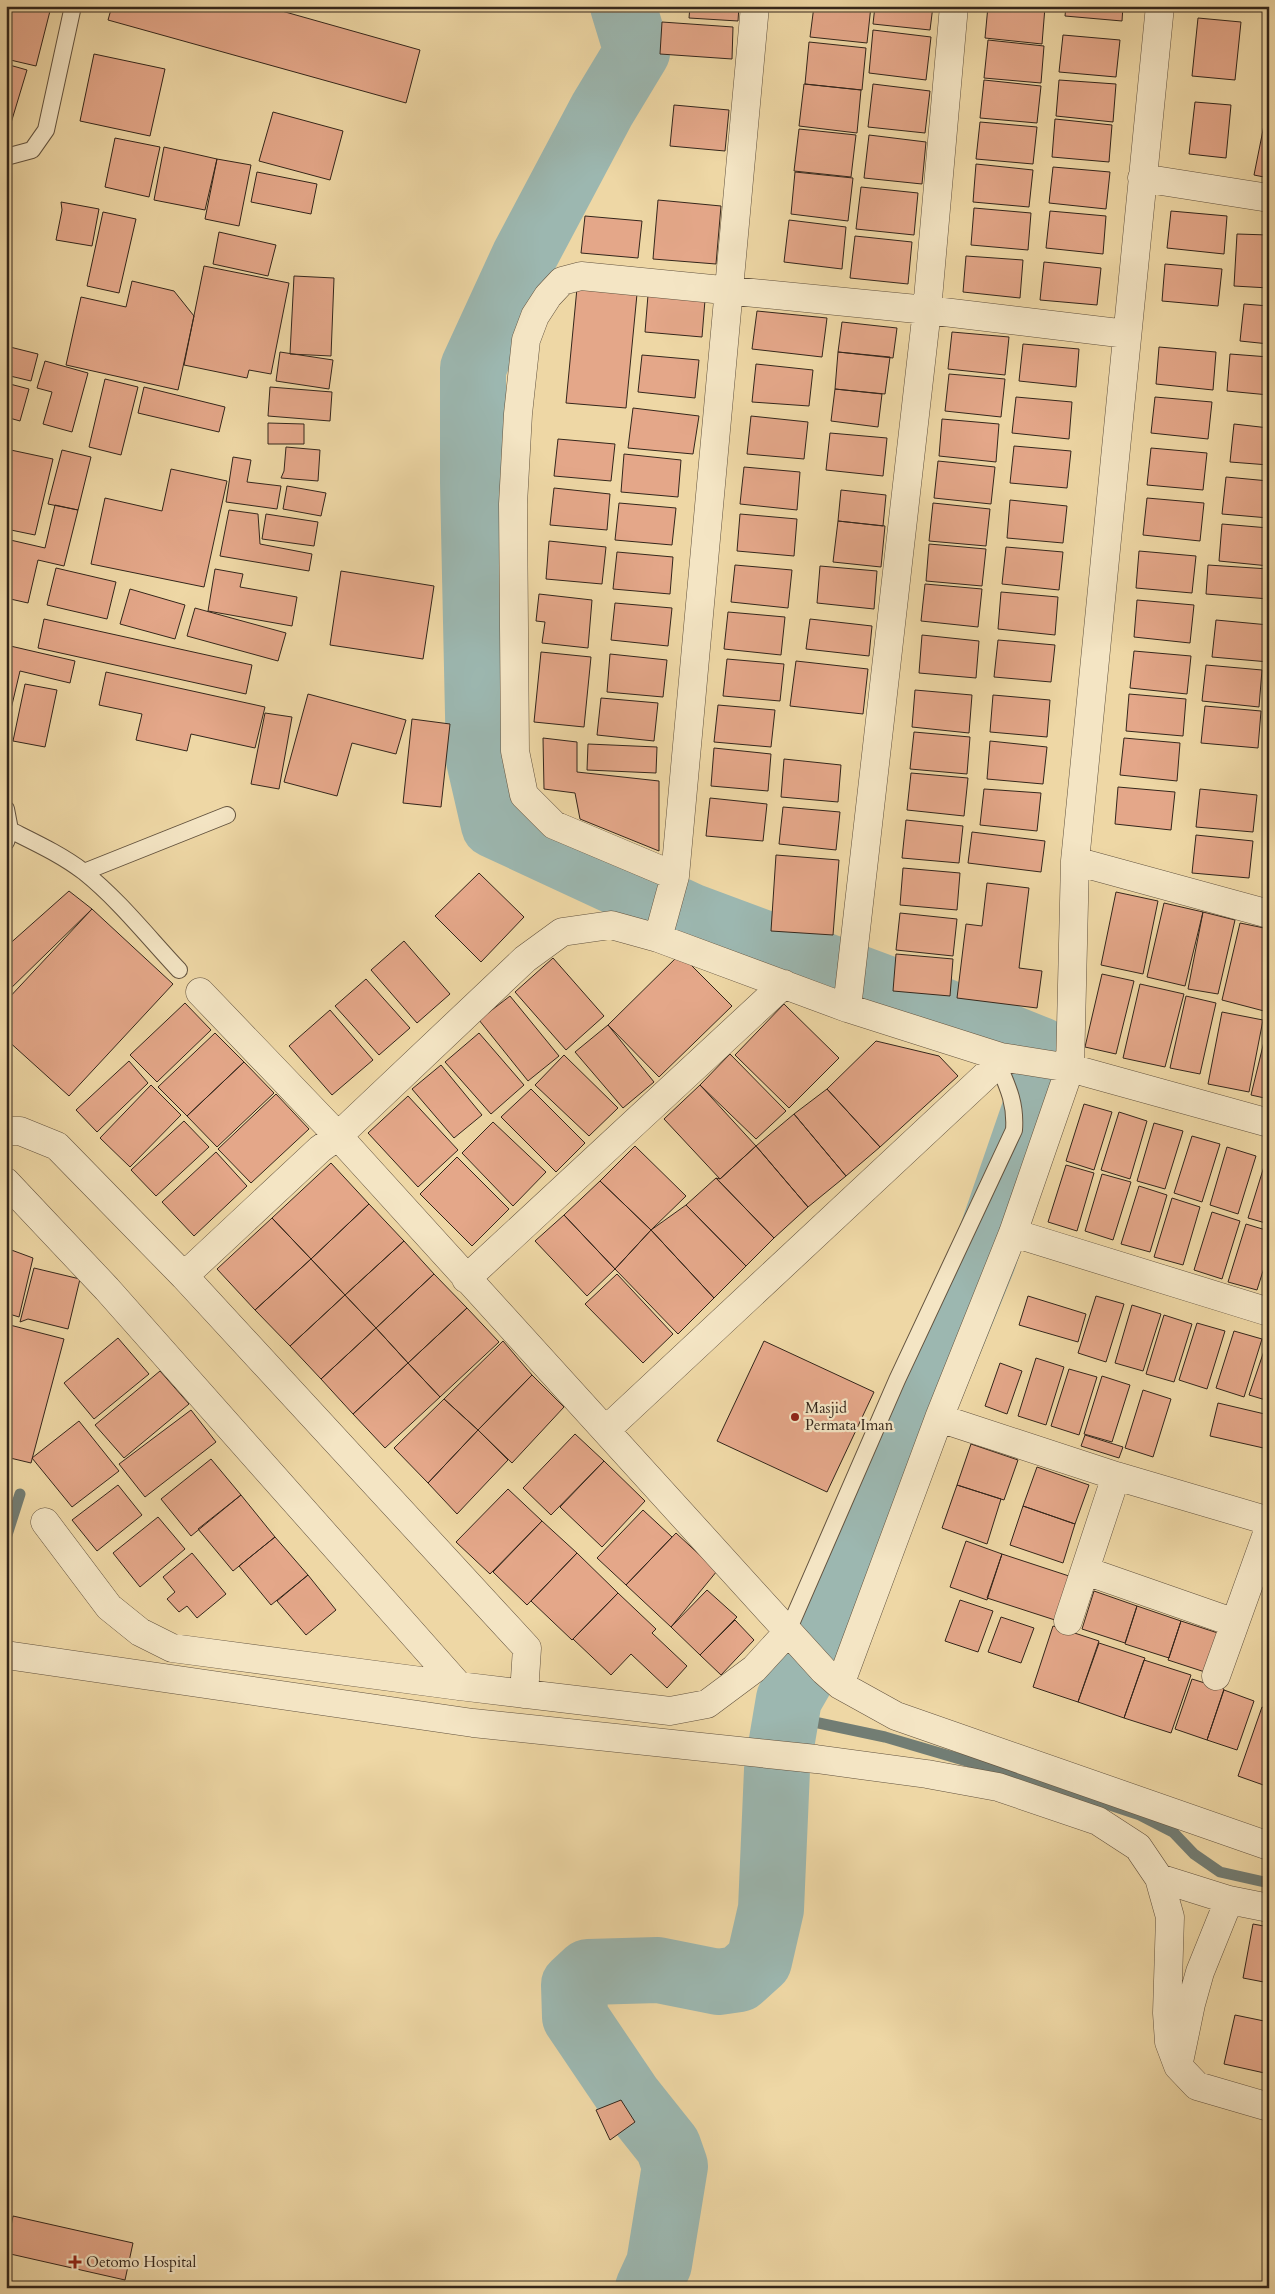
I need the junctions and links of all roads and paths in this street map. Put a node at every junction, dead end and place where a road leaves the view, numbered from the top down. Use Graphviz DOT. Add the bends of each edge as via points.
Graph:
graph roads {
  1 [pos="73,6"];
  2 [pos="755,6"];
  3 [pos="954,6"];
  4 [pos="1160,6"];
  5 [pos="6,157"];
  6 [pos="1142,178"];
  7 [pos="1269,198"];
  8 [pos="729,290"];
  9 [pos="927,310"];
  10 [pos="1127,334"];
  11 [pos="6,809"];
  12 [pos="227,815"];
  13 [pos="8,836"];
  14 [pos="1075,861"];
  15 [pos="84,872"];
  16 [pos="672,886"];
  17 [pos="1269,914"];
  18 [pos="660,931"];
  19 [pos="179,970"];
  20 [pos="784,984"];
  21 [pos="850,988"];
  22 [pos="200,992"];
  23 [pos="1007,1061"];
  24 [pos="1062,1067"];
  25 [pos="1269,1123"];
  26 [pos="6,1131"];
  27 [pos="338,1136"];
  28 [pos="6,1182"];
  29 [pos="1013,1233"];
  30 [pos="184,1276"];
  31 [pos="466,1279"];
  32 [pos="1269,1312"];
  33 [pos="939,1418"];
  34 [pos="606,1430"];
  35 [pos="1116,1476"];
  36 [pos="1269,1521"];
  37 [pos="45,1522"];
  38 [pos="1269,1528"];
  39 [pos="1086,1571"];
  40 [pos="1068,1622"];
  41 [pos="1235,1623"];
  42 [pos="794,1640"];
  43 [pos="6,1656"];
  44 [pos="1216,1676"];
  45 [pos="832,1678"];
  46 [pos="459,1686"];
  47 [pos="524,1694"];
  48 [pos="1269,1846"];
  49 [pos="1159,1878"];
  50 [pos="1229,1900"];
  51 [pos="1269,1908"];
  52 [pos="1178,2066"];
  53 [pos="1269,2107"];
  1 -- 5 [label="lane" via="46,130 32,150"];
  2 -- 8 [label="street"];
  3 -- 9 [label="street"];
  4 -- 6 [label="street"];
  6 -- 7 [label="street"];
  6 -- 10 [label="street"];
  8 -- 9 [label="street"];
  8 -- 16 [label="street"];
  8 -- 16 [label="street" via="581,276 562,281 535,316 526,340 518,414 513,504 515,751 524,795 554,825"];
  9 -- 10 [label="street"];
  9 -- 21 [label="street"];
  10 -- 14 [label="street"];
  11 -- 13 [label="lane"];
  12 -- 15 [label="lane"];
  13 -- 15 [label="lane" via="58,854"];
  14 -- 17 [label="street"];
  14 -- 24 [label="street"];
  15 -- 19 [label="lane" via="106,891"];
  16 -- 18 [label="street"];
  18 -- 20 [label="street"];
  18 -- 27 [label="street" via="612,925 562,932 525,959"];
  20 -- 21 [label="street"];
  20 -- 31 [label="street"];
  21 -- 23 [label="street"];
  22 -- 27 [label="street"];
  23 -- 24 [label="street"];
  23 -- 34 [label="street"];
  23 -- 42 [label="lane" via="1015,1113 1014,1130 897,1380"];
  24 -- 25 [label="street"];
  24 -- 29 [label="street"];
  26 -- 30 [label="street" via="20,1131 57,1146"];
  27 -- 30 [label="street"];
  27 -- 31 [label="street"];
  28 -- 46 [label="street" via="107,1289"];
  29 -- 32 [label="street"];
  29 -- 33 [label="street"];
  30 -- 47 [label="street" via="527,1648"];
  31 -- 34 [label="street"];
  33 -- 35 [label="street"];
  33 -- 45 [label="street"];
  34 -- 42 [label="street"];
  35 -- 36 [label="street"];
  35 -- 39 [label="street"];
  37 -- 46 [label="street" via="109,1607 140,1632 172,1648"];
  38 -- 41 [label="street"];
  39 -- 40 [label="street"];
  39 -- 41 [label="street"];
  41 -- 44 [label="street"];
  42 -- 45 [label="street"];
  42 -- 47 [label="street" via="707,1704 670,1711"];
  43 -- 49 [label="street" via="473,1723 816,1759 998,1787 1098,1821 1138,1847"];
  45 -- 48 [label="street" via="896,1716"];
  46 -- 47 [label="street"];
  49 -- 50 [label="street"];
  49 -- 52 [label="street" via="1170,1917 1167,2013 1169,2042"];
  50 -- 51 [label="street"];
  50 -- 52 [label="street" via="1200,1972"];
  52 -- 53 [label="street" via="1197,2086"];
}
